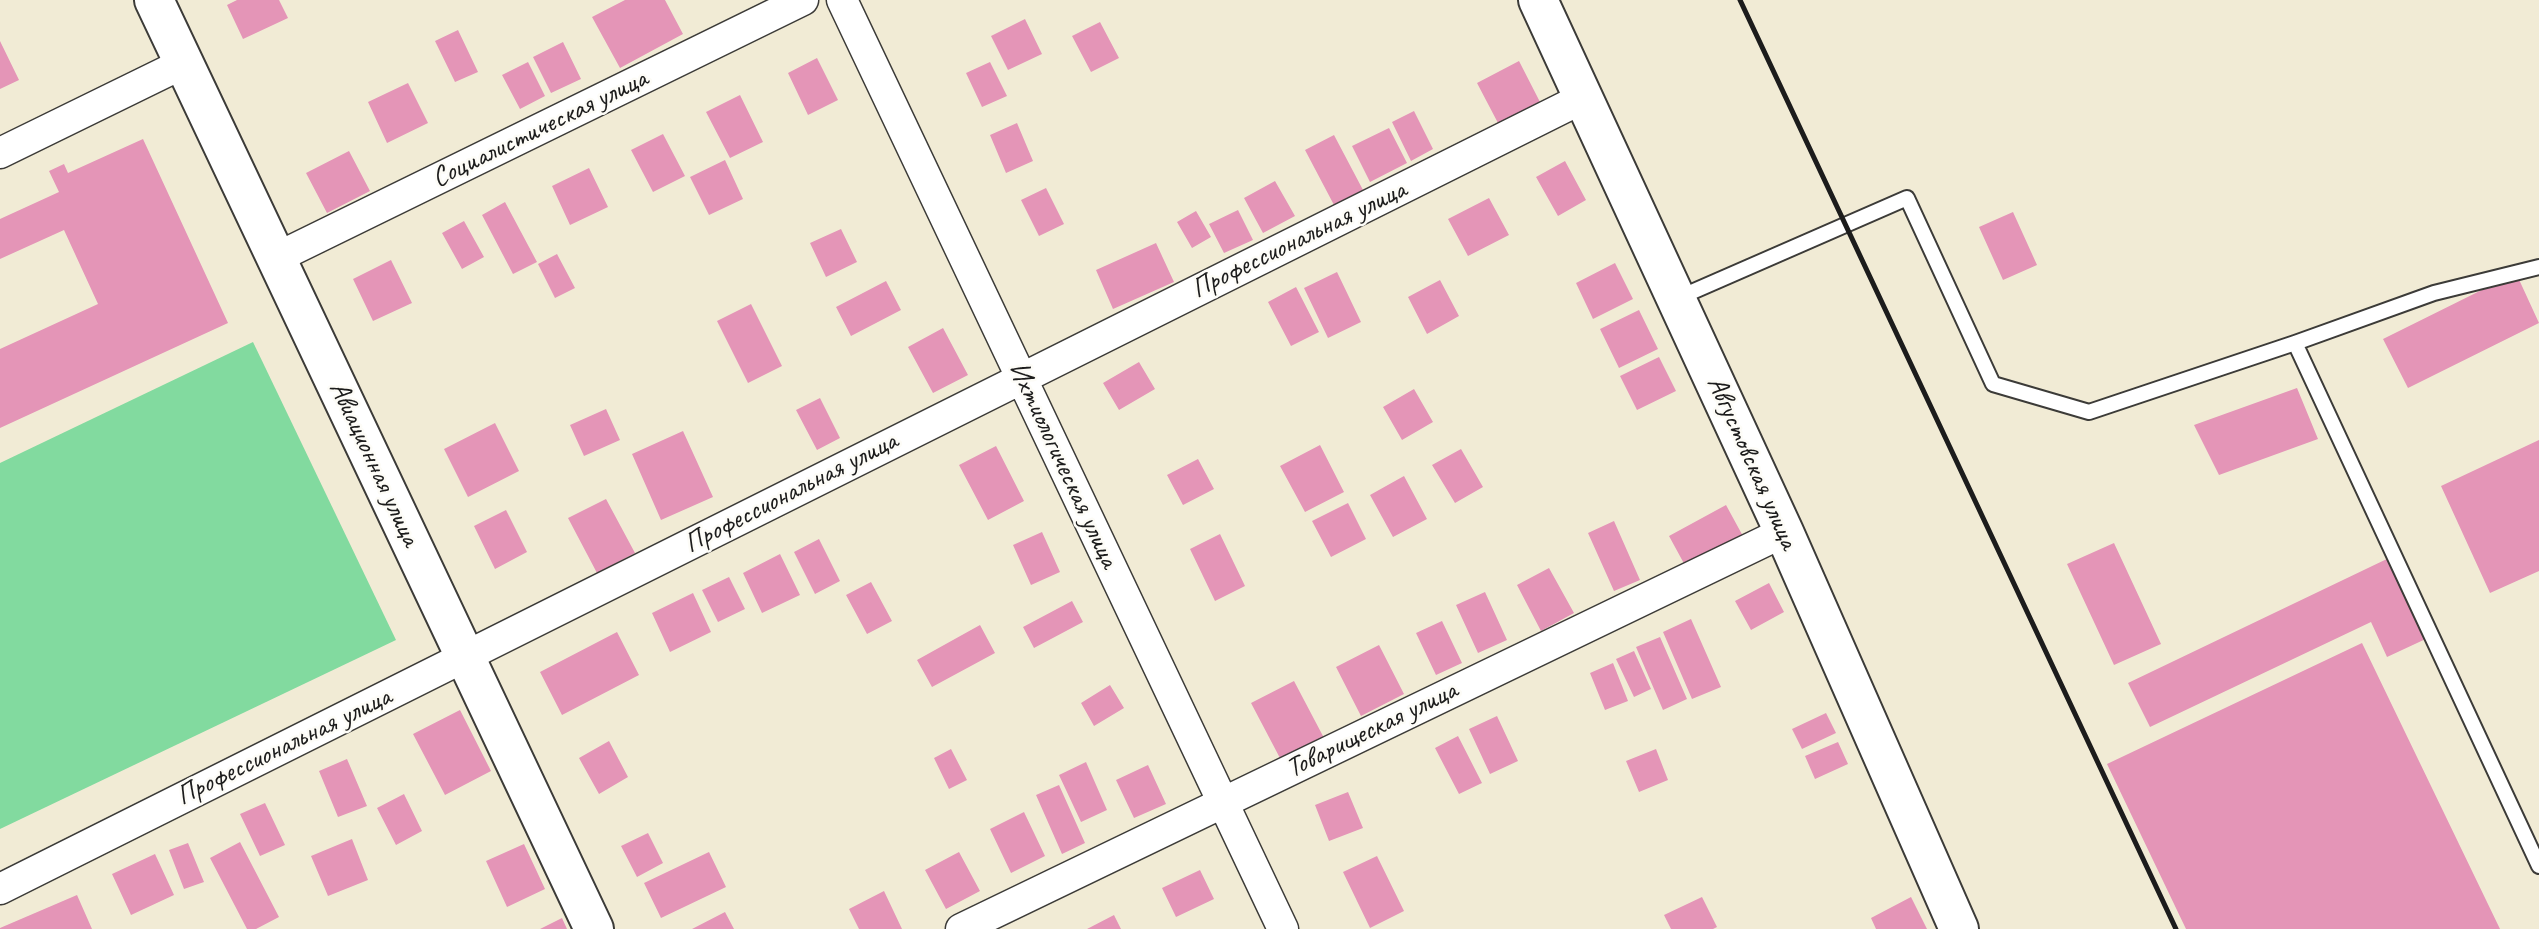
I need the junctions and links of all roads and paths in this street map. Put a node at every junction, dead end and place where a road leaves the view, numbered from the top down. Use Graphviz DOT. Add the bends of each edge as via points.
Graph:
graph roads {
  1 [pos="154,0"];
  2 [pos="803,0"];
  3 [pos="842,0"];
  4 [pos="1538,0"];
  5 [pos="184,63"];
  6 [pos="1583,99"];
  7 [pos="0,153"];
  8 [pos="276,258"];
  9 [pos="2539,267"];
  10 [pos="1677,298"];
  11 [pos="2295,343"];
  12 [pos="1021,378"];
  13 [pos="1784,532"];
  14 [pos="466,657"];
  15 [pos="1223,802"];
  16 [pos="2539,866"];
  17 [pos="0,889"];
  18 [pos="594,929"];
  19 [pos="961,929"];
  20 [pos="1283,929"];
  21 [pos="1959,929"];
  1 -- 5 [label="main road, Авиационная улица"];
  2 -- 8 [label="street, Социалистическая улица"];
  3 -- 12 [label="street, Ихтиологическая улица"];
  4 -- 6 [label="main road, Августовская улица"];
  5 -- 7 [label="street"];
  5 -- 8 [label="main road, Авиационная улица"];
  6 -- 10 [label="main road, Августовская улица"];
  6 -- 12 [label="street, Профессиональная улица"];
  8 -- 14 [label="main road, Авиационная улица"];
  9 -- 11 [label="lane" via="2434,293"];
  10 -- 11 [label="lane" via="1907,198 1993,384 2088,412"];
  10 -- 13 [label="main road, Августовская улица"];
  11 -- 16 [label="lane"];
  12 -- 14 [label="street, Профессиональная улица"];
  12 -- 15 [label="street, Ихтиологическая улица"];
  13 -- 15 [label="street, Товарищеская улица"];
  13 -- 21 [label="main road, Августовская улица"];
  14 -- 17 [label="street, Профессиональная улица"];
  14 -- 18 [label="main road, Авиационная улица"];
  15 -- 19 [label="street, Товарищеская улица"];
  15 -- 20 [label="street, Ихтиологическая улица"];
}
